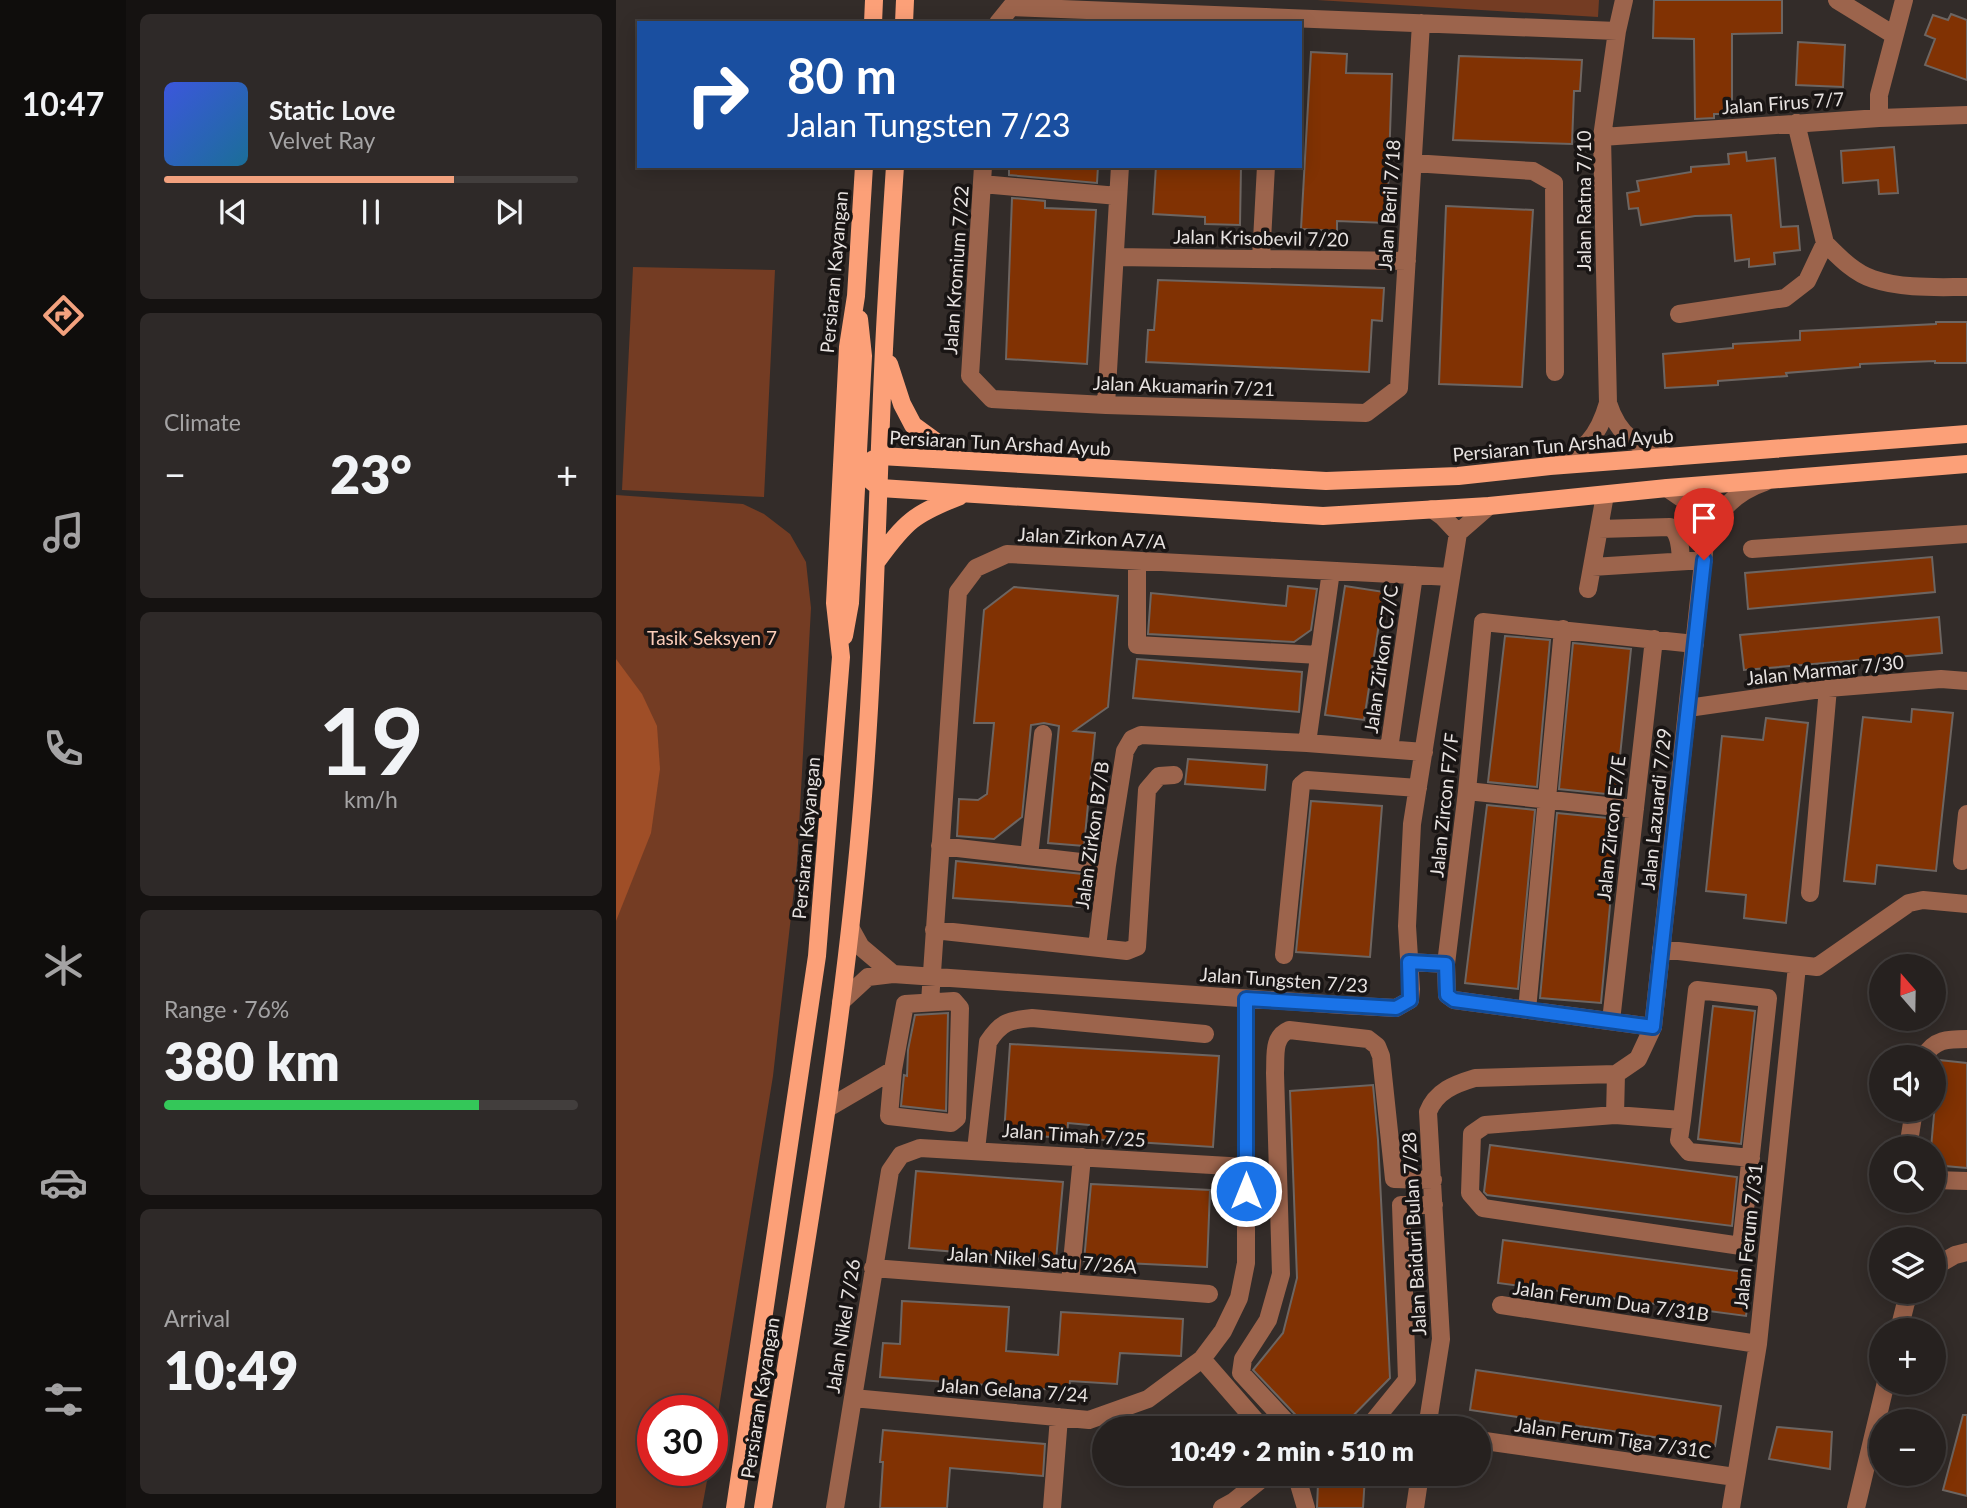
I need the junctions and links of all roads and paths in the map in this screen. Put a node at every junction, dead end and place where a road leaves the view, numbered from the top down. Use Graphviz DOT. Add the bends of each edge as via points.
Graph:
graph roads {
  1 [pos="874,0"];
  2 [pos="905,0"];
  3 [pos="1624,0"];
  4 [pos="1837,0"];
  5 [pos="1905,0"];
  6 [pos="1223,8"];
  7 [pos="873,21"];
  8 [pos="904,21"];
  9 [pos="1000,21"];
  10 [pos="1421,23"];
  11 [pos="1617,31"];
  12 [pos="1894,35"];
  13 [pos="1967,116"];
  14 [pos="1879,118"];
  15 [pos="1796,123"];
  16 [pos="1602,136"];
  17 [pos="1413,163"];
  18 [pos="864,168"];
  19 [pos="895,168"];
  20 [pos="1120,168"];
  21 [pos="1266,168"];
  22 [pos="983,175"];
  23 [pos="1118,196"];
  24 [pos="1825,243"];
  25 [pos="1115,257"];
  26 [pos="1261,259"];
  27 [pos="1407,261"];
  28 [pos="1967,287"];
  29 [pos="856,296"];
  30 [pos="1679,314"];
  31 [pos="884,347"];
  32 [pos="1555,372"];
  33 [pos="970,376"];
  34 [pos="1399,388"];
  35 [pos="1608,403"];
  36 [pos="1106,405"];
  37 [pos="1967,434"];
  38 [pos="880,456"];
  39 [pos="1669,457"];
  40 [pos="963,462"];
  41 [pos="1967,464"];
  42 [pos="1550,466"];
  43 [pos="857,469"];
  44 [pos="1771,479"];
  45 [pos="880,488"];
  46 [pos="1667,488"];
  47 [pos="966,494"];
  48 [pos="1605,495"];
  49 [pos="1489,506"];
  50 [pos="1432,509"];
  51 [pos="1599,529"];
  52 [pos="1458,533"];
  53 [pos="1706,534"];
  54 [pos="1967,534"];
  55 [pos="1752,549"];
  56 [pos="1704,560"];
  57 [pos="877,561"];
  58 [pos="1137,561"];
  59 [pos="1681,561"];
  60 [pos="1592,567"];
  61 [pos="1331,570"];
  62 [pos="1414,575"];
  63 [pos="1451,577"];
  64 [pos="1588,589"];
  65 [pos="1563,629"];
  66 [pos="1654,639"];
  67 [pos="1695,644"];
  68 [pos="1319,655"];
  69 [pos="841,657"];
  70 [pos="1967,681"];
  71 [pos="1828,688"];
  72 [pos="1688,708"];
  73 [pos="1043,734"];
  74 [pos="1307,743"];
  75 [pos="1389,749"];
  76 [pos="1423,752"];
  77 [pos="1174,775"];
  78 [pos="1418,789"];
  79 [pos="1467,791"];
  80 [pos="1548,800"];
  81 [pos="1635,808"];
  82 [pos="1967,814"];
  83 [pos="940,846"];
  84 [pos="1029,856"];
  85 [pos="1962,861"];
  86 [pos="1107,864"];
  87 [pos="1810,893"];
  88 [pos="1967,904"];
  89 [pos="851,929"];
  90 [pos="934,930"];
  91 [pos="1097,947"];
  92 [pos="1661,949"];
  93 [pos="1284,954"];
  94 [pos="1409,962"];
  95 [pos="1446,964"];
  96 [pos="1797,966"];
  97 [pos="893,974"];
  98 [pos="931,976"];
  99 [pos="1246,999"];
  100 [pos="841,1002"];
  101 [pos="930,1002"];
  102 [pos="1527,1010"];
  103 [pos="1611,1021"];
  104 [pos="1653,1027"];
  105 [pos="1205,1034"];
  106 [pos="1967,1039"];
  107 [pos="1934,1045"];
  108 [pos="893,1070"];
  109 [pos="1616,1074"];
  110 [pos="828,1108"];
  111 [pos="1615,1115"];
  112 [pos="1682,1120"];
  113 [pos="976,1150"];
  114 [pos="901,1154"];
  115 [pos="1082,1157"];
  116 [pos="1751,1158"];
  117 [pos="1246,1167"];
  118 [pos="1433,1180"];
  119 [pos="1946,1180"];
  120 [pos="1967,1181"];
  121 [pos="1434,1205"];
  122 [pos="1967,1252"];
  123 [pos="1946,1260"];
  124 [pos="873,1268"];
  125 [pos="1070,1283"];
  126 [pos="1209,1294"];
  127 [pos="1501,1306"];
  128 [pos="1758,1344"];
  129 [pos="1202,1359"];
  130 [pos="1883,1395"];
  131 [pos="853,1398"];
  132 [pos="1252,1416"];
  133 [pos="1281,1416"];
  134 [pos="1378,1416"];
  135 [pos="1429,1416"];
  136 [pos="1059,1417"];
  137 [pos="1491,1442"];
  138 [pos="1735,1477"];
  139 [pos="1253,1486"];
  140 [pos="1300,1486"];
  141 [pos="1418,1486"];
  142 [pos="735,1508"];
  143 [pos="763,1508"];
  144 [pos="835,1508"];
  145 [pos="1052,1508"];
  146 [pos="1222,1508"];
  147 [pos="1307,1508"];
  148 [pos="1415,1508"];
  149 [pos="1731,1508"];
  150 [pos="1856,1508"];
  1 -- 7 [label="main road"];
  2 -- 8 [label="main road"];
  3 -- 11 [label="street, Jalan Ratna 7/10"];
  4 -- 12 [label="street"];
  5 -- 12 [label="street"];
  6 -- 9 [label="street" via="1011,7"];
  6 -- 10 [label="street"];
  10 -- 11 [label="street"];
  10 -- 17 [label="street, Jalan Beril 7/18"];
  11 -- 16 [label="street, Jalan Ratna 7/10"];
  12 -- 14 [label="street" via="1879,95"];
  13 -- 14 [label="street, Jalan Firus 7/7"];
  14 -- 15 [label="street, Jalan Firus 7/7"];
  15 -- 16 [label="street, Jalan Firus 7/7"];
  15 -- 24 [label="street"];
  16 -- 35 [label="street, Jalan Ratna 7/10"];
  17 -- 27 [label="street, Jalan Beril 7/18"];
  17 -- 32 [label="street" via="1533,171 1554,183"];
  18 -- 29 [label="main road, Persiaran Kayangan"];
  19 -- 31 [label="main road, Persiaran Kayangan"];
  20 -- 23 [label="street"];
  21 -- 26 [label="street"];
  22 -- 23 [label="street"];
  22 -- 33 [label="street, Jalan Kromium 7/22"];
  23 -- 25 [label="street"];
  24 -- 28 [label="street" via="1846,264 1872,279 1917,287"];
  24 -- 30 [label="street" via="1807,281 1785,298"];
  25 -- 26 [label="street, Jalan Krisobevil 7/20"];
  25 -- 36 [label="street"];
  26 -- 27 [label="street, Jalan Krisobevil 7/20"];
  27 -- 34 [label="street, Jalan Beril 7/18"];
  29 -- 43 [label="main road" via="863,356"];
  29 -- 69 [label="main road, Persiaran Kayangan" via="848,347 835,603"];
  31 -- 38 [label="main road, Persiaran Kayangan"];
  31 -- 40 [label="main road" via="895,388 913,425"];
  33 -- 36 [label="street, Jalan Akuamarin 7/21" via="992,399"];
  34 -- 36 [label="street, Jalan Akuamarin 7/21" via="1366,413"];
  35 -- 39 [label="street, Jalan Ratna 7/10" via="1626,436"];
  35 -- 42 [label="street, Jalan Ratna 7/10" via="1602,424 1583,449"];
  37 -- 39 [label="main road, Persiaran Tun Arshad Ayub"];
  38 -- 40 [label="main road, Persiaran Tun Arshad Ayub"];
  38 -- 43 [label="main road, Persiaran Tun Arshad Ayub"];
  38 -- 45 [label="main road, Persiaran Kayangan"];
  39 -- 42 [label="main road, Persiaran Tun Arshad Ayub"];
  40 -- 42 [label="main road, Persiaran Tun Arshad Ayub" via="1326,481 1458,476"];
  41 -- 44 [label="main road"];
  43 -- 45 [label="main road"];
  43 -- 69 [label="main road" via="850,603"];
  44 -- 46 [label="main road"];
  44 -- 53 [label="street" via="1732,499"];
  45 -- 47 [label="main road"];
  45 -- 57 [label="main road, Persiaran Kayangan"];
  46 -- 48 [label="main road"];
  46 -- 53 [label="street" via="1693,506"];
  47 -- 50 [label="main road" via="1323,516"];
  47 -- 57 [label="main road" via="924,510 900,529"];
  48 -- 49 [label="main road"];
  48 -- 51 [label="street"];
  49 -- 50 [label="main road"];
  49 -- 52 [label="street"];
  50 -- 52 [label="street"];
  51 -- 59 [label="street" via="1670,527 1677,534"];
  51 -- 60 [label="street"];
  52 -- 63 [label="street, Jalan Tungsten 7/23"];
  53 -- 56 [label="street, Jalan Lazuardi 7/29"];
  54 -- 55 [label="street"];
  56 -- 59 [label="street"];
  56 -- 67 [label="street, Jalan Lazuardi 7/29"];
  57 -- 89 [label="main road, Persiaran Kayangan"];
  58 -- 61 [label="street, Jalan Zirkon A7/A"];
  58 -- 68 [label="street" via="1137,645"];
  58 -- 83 [label="street, Jalan Zirkon A7/A" via="1007,554 976,568 958,592"];
  59 -- 60 [label="street"];
  60 -- 64 [label="street"];
  61 -- 62 [label="street, Jalan Zirkon A7/A"];
  61 -- 68 [label="street"];
  62 -- 63 [label="street, Jalan Zirkon A7/A"];
  62 -- 75 [label="street, Jalan Zirkon C7/C"];
  63 -- 76 [label="street, Jalan Tungsten 7/23"];
  65 -- 66 [label="street, Jalan Zircon F7/F"];
  65 -- 79 [label="street, Jalan Zircon F7/F" via="1483,622"];
  65 -- 80 [label="street"];
  66 -- 67 [label="street, Jalan Zircon F7/F"];
  66 -- 81 [label="street, Jalan Zircon E7/E"];
  67 -- 72 [label="street, Jalan Lazuardi 7/29"];
  68 -- 74 [label="street"];
  69 -- 142 [label="main road, Persiaran Kayangan" via="817,956"];
  70 -- 71 [label="street, Jalan Marmar 7/30"];
  71 -- 72 [label="street, Jalan Marmar 7/30"];
  71 -- 87 [label="street"];
  72 -- 92 [label="street, Jalan Lazuardi 7/29"];
  73 -- 84 [label="street"];
  74 -- 75 [label="street"];
  74 -- 86 [label="street, Jalan Zirkon B7/B" via="1141,735 1132,739 1125,751"];
  75 -- 76 [label="street"];
  76 -- 78 [label="street, Jalan Tungsten 7/23"];
  77 -- 91 [label="street" via="1159,776 1147,790 1137,947 1127,951"];
  78 -- 93 [label="street" via="1307,780 1301,785"];
  78 -- 94 [label="street, Jalan Tungsten 7/23" via="1408,880"];
  79 -- 80 [label="street"];
  79 -- 95 [label="street, Jalan Zircon F7/F"];
  80 -- 81 [label="street"];
  80 -- 102 [label="street"];
  81 -- 103 [label="street, Jalan Zircon E7/E"];
  82 -- 85 [label="street"];
  83 -- 84 [label="street"];
  83 -- 90 [label="street, Jalan Zirkon A7/A"];
  84 -- 86 [label="street"];
  86 -- 91 [label="street, Jalan Zirkon B7/B"];
  88 -- 96 [label="street" via="1909,903 1817,967"];
  89 -- 97 [label="street" via="861,947"];
  89 -- 100 [label="main road, Persiaran Kayangan"];
  90 -- 91 [label="street"];
  90 -- 98 [label="street, Jalan Zirkon A7/A"];
  92 -- 96 [label="street"];
  92 -- 104 [label="street, Jalan Lazuardi 7/29"];
  94 -- 95 [label="street"];
  94 -- 99 [label="street, Jalan Tungsten 7/23" via="1410,1000 1396,1008"];
  95 -- 102 [label="street, Jalan Zircon F7/F" via="1447,995 1454,1000"];
  96 -- 128 [label="street, Jalan Ferum 7/31"];
  97 -- 98 [label="street, Jalan Tungsten 7/23"];
  97 -- 100 [label="street" via="869,977"];
  98 -- 99 [label="street, Jalan Tungsten 7/23"];
  98 -- 101 [label="street, Jalan Zirkon A7/A"];
  99 -- 117 [label="street, Jalan Gelana 7/24"];
  100 -- 110 [label="main road, Persiaran Kayangan"];
  101 -- 108 [label="street" via="905,1004"];
  101 -- 108 [label="street" via="954,1001 960,1008 955,1121 889,1116"];
  102 -- 103 [label="street, Jalan Zircon F7/F"];
  103 -- 104 [label="street, Jalan Zircon F7/F"];
  104 -- 109 [label="street, Jalan Lazuardi 7/29" via="1637,1059"];
  105 -- 113 [label="street" via="1032,1018 997,1028 988,1042"];
  106 -- 107 [label="street" via="1944,1039"];
  108 -- 110 [label="street"];
  109 -- 111 [label="street"];
  109 -- 118 [label="street, Jalan Baiduri Bulan 7/28" via="1475,1078 1457,1083 1438,1095 1428,1112"];
  110 -- 143 [label="main road, Persiaran Kayangan"];
  111 -- 112 [label="street"];
  111 -- 116 [label="street" via="1485,1125 1472,1133 1470,1193 1483,1208 1741,1246"];
  112 -- 116 [label="street" via="1679,1140 1689,1152"];
  112 -- 116 [label="street" via="1697,990 1768,998"];
  113 -- 114 [label="street, Jalan Timah 7/25" via="920,1148"];
  113 -- 115 [label="street, Jalan Timah 7/25"];
  114 -- 124 [label="street, Jalan Nikel 7/26" via="890,1171"];
  115 -- 117 [label="street, Jalan Timah 7/25"];
  115 -- 125 [label="street"];
  117 -- 129 [label="street, Jalan Gelana 7/24" via="1246,1263 1239,1298"];
  118 -- 121 [label="street, Jalan Baiduri Bulan 7/28"];
  118 -- 133 [label="street" via="1394,1179 1377,1046 1368,1039 1289,1030 1280,1036 1275,1073 1281,1274 1268,1320 1243,1359 1241,1373"];
  119 -- 120 [label="street"];
  121 -- 134 [label="street" via="1401,1205 1407,1380"];
  121 -- 135 [label="street, Jalan Baiduri Bulan 7/28" via="1441,1339"];
  122 -- 123 [label="street"];
  124 -- 125 [label="street, Jalan Nikel Satu 7/26A"];
  124 -- 131 [label="street, Jalan Nikel 7/26"];
  125 -- 126 [label="street, Jalan Nikel Satu 7/26A"];
  127 -- 128 [label="street, Jalan Ferum Dua 7/31B"];
  128 -- 138 [label="street, Jalan Ferum 7/31"];
  129 -- 132 [label="street"];
  129 -- 136 [label="street, Jalan Gelana 7/24" via="1148,1399 1088,1420"];
  130 -- 150 [label="street"];
  131 -- 136 [label="street, Jalan Gelana 7/24"];
  131 -- 144 [label="street, Jalan Nikel 7/26"];
  136 -- 145 [label="street"];
  137 -- 138 [label="street, Jalan Ferum Tiga 7/31C"];
  138 -- 149 [label="street, Jalan Ferum 7/31"];
  139 -- 146 [label="street"];
  140 -- 147 [label="street"];
  141 -- 148 [label="street"];
}
